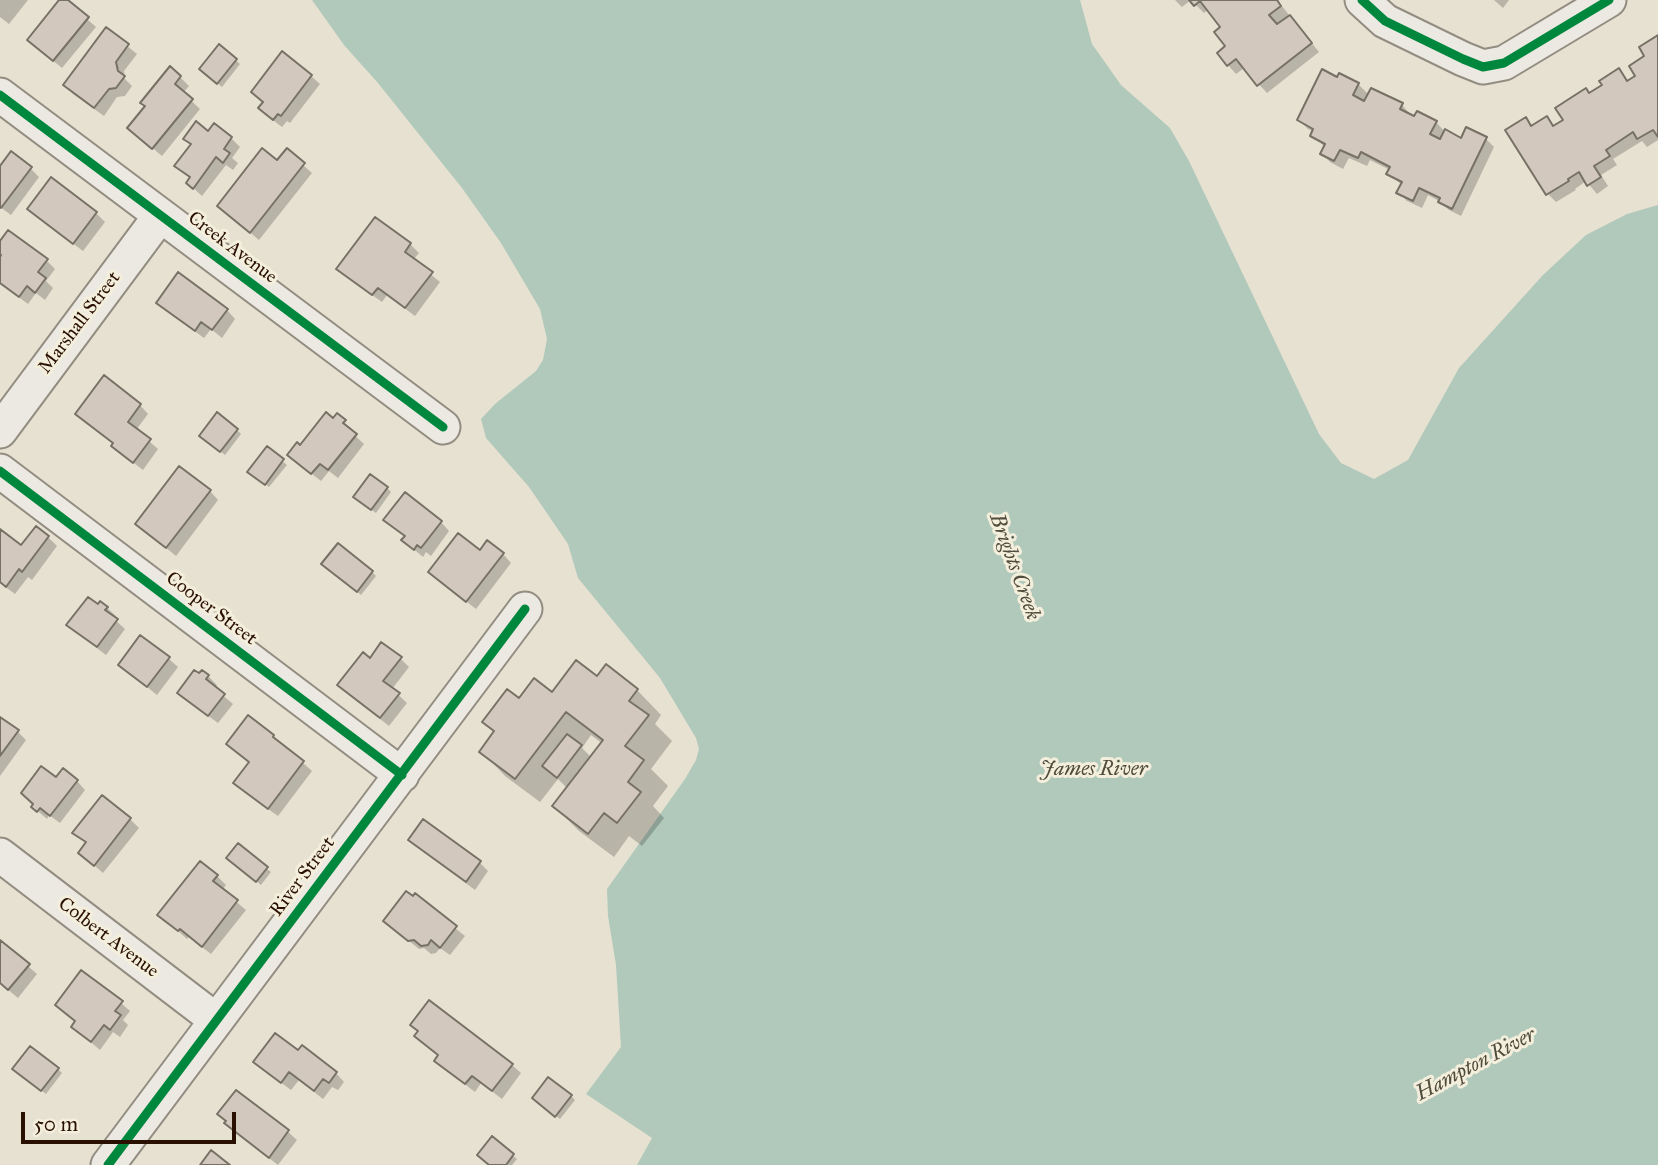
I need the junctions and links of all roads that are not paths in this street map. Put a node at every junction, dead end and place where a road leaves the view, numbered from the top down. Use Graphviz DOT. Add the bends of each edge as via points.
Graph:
graph roads {
  1 [pos="1362,0"];
  2 [pos="1609,0"];
  3 [pos="0,95"];
  4 [pos="160,216"];
  5 [pos="443,427"];
  6 [pos="0,430"];
  7 [pos="0,471"];
  8 [pos="525,609"];
  9 [pos="402,775"];
  10 [pos="0,855"];
  11 [pos="216,1020"];
  12 [pos="108,1165"];
  1 -- 2 [label="street" via="1385,21 1483,67 1504,64"];
  3 -- 4 [label="street, Creek Avenue"];
  4 -- 5 [label="street, Creek Avenue"];
  4 -- 6 [label="street, Marshall Street"];
  7 -- 9 [label="street, Cooper Street"];
  8 -- 9 [label="street, River Street"];
  9 -- 11 [label="street, River Street"];
  10 -- 11 [label="street, Colbert Avenue"];
  11 -- 12 [label="street, River Street"];
}
